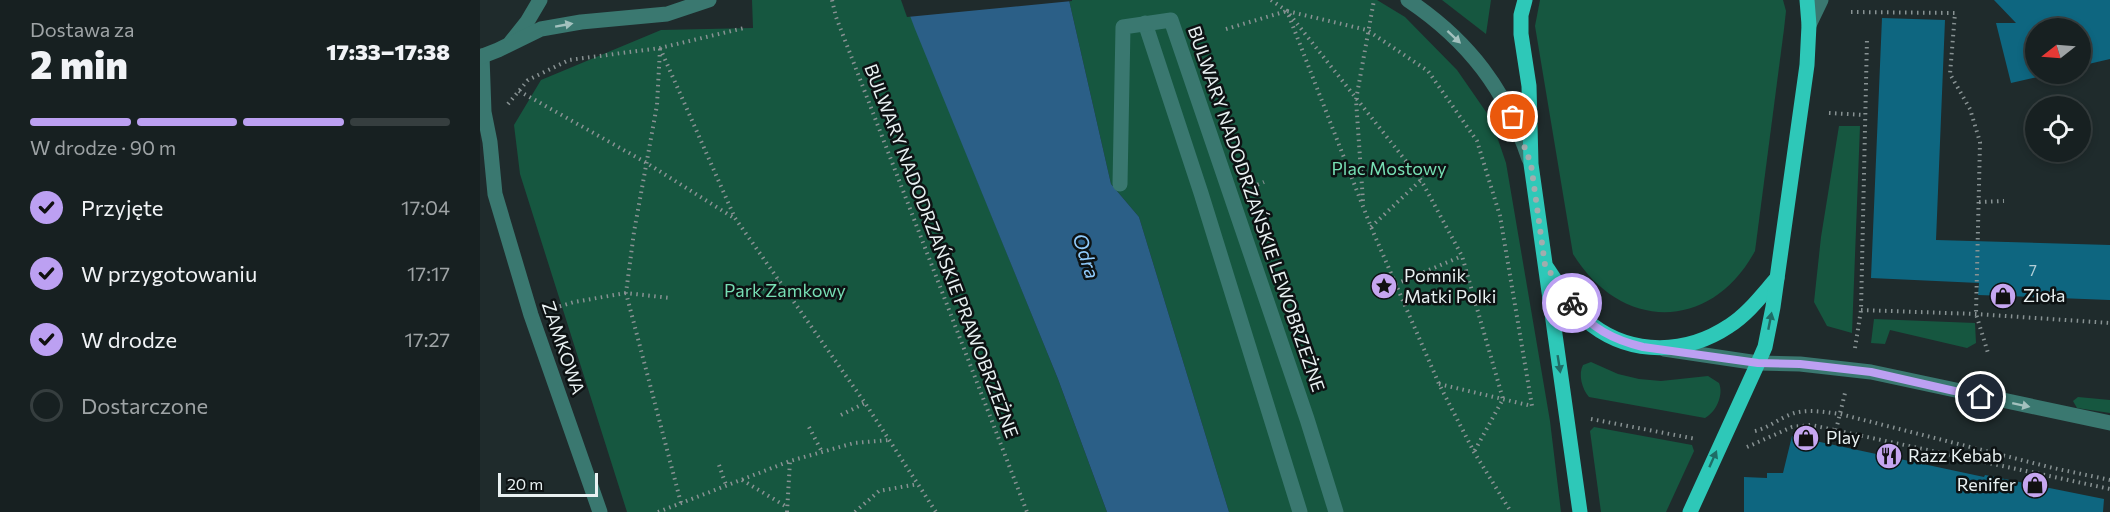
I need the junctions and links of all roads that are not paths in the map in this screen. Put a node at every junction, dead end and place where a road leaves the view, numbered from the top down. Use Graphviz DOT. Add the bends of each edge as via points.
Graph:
graph roads {
  1 [pos="540,0"];
  2 [pos="709,0"];
  3 [pos="1408,0"];
  4 [pos="1525,0"];
  5 [pos="1807,0"];
  6 [pos="1821,0"];
  7 [pos="1145,23"];
  8 [pos="1809,25"];
  9 [pos="509,44"];
  10 [pos="481,57"];
  11 [pos="1531,164"];
  12 [pos="480,173"];
  13 [pos="1120,184"];
  14 [pos="495,194"];
  15 [pos="1545,265"];
  16 [pos="1777,278"];
  17 [pos="1661,349"];
  18 [pos="1758,363"];
  19 [pos="2110,423"];
  20 [pos="600,512"];
  21 [pos="1300,512"];
  22 [pos="1336,512"];
  23 [pos="1580,512"];
  24 [pos="1690,512"];
  1 -- 9 [label="street"];
  9 -- 2 [label="street, one-way" via="559,25 667,14"];
  3 -- 11 [label="street, one-way" via="1456,38 1485,69 1513,117"];
  4 -- 11 [label="main road" via="1521,34 1529,86"];
  5 -- 8 [label="main road"];
  6 -- 8 [label="street"];
  7 -- 13 [label="street" via="1123,27"];
  7 -- 21 [label="street"];
  7 -- 22 [label="street, BULWARY NADODRZAŃSKIE LEWOBRZEŻNE" via="1171,20"];
  8 -- 16 [label="main road" via="1807,65"];
  9 -- 10 [label="street"];
  10 -- 14 [label="street, ZAMKOWA"];
  11 -- 15 [label="main road"];
  12 -- 14 [label="street, ZAMKOWA"];
  14 -- 20 [label="street, ZAMKOWA" via="531,315"];
  15 -- 17 [label="main road" via="1591,324 1625,342"];
  15 -- 23 [label="main road, one-way"];
  16 -- 17 [label="main road" via="1730,326 1694,343"];
  18 -- 16 [label="main road, one-way"];
  17 -- 18 [label="street"];
  18 -- 19 [label="street, one-way" via="1871,372"];
  24 -- 18 [label="main road, one-way"];
}
